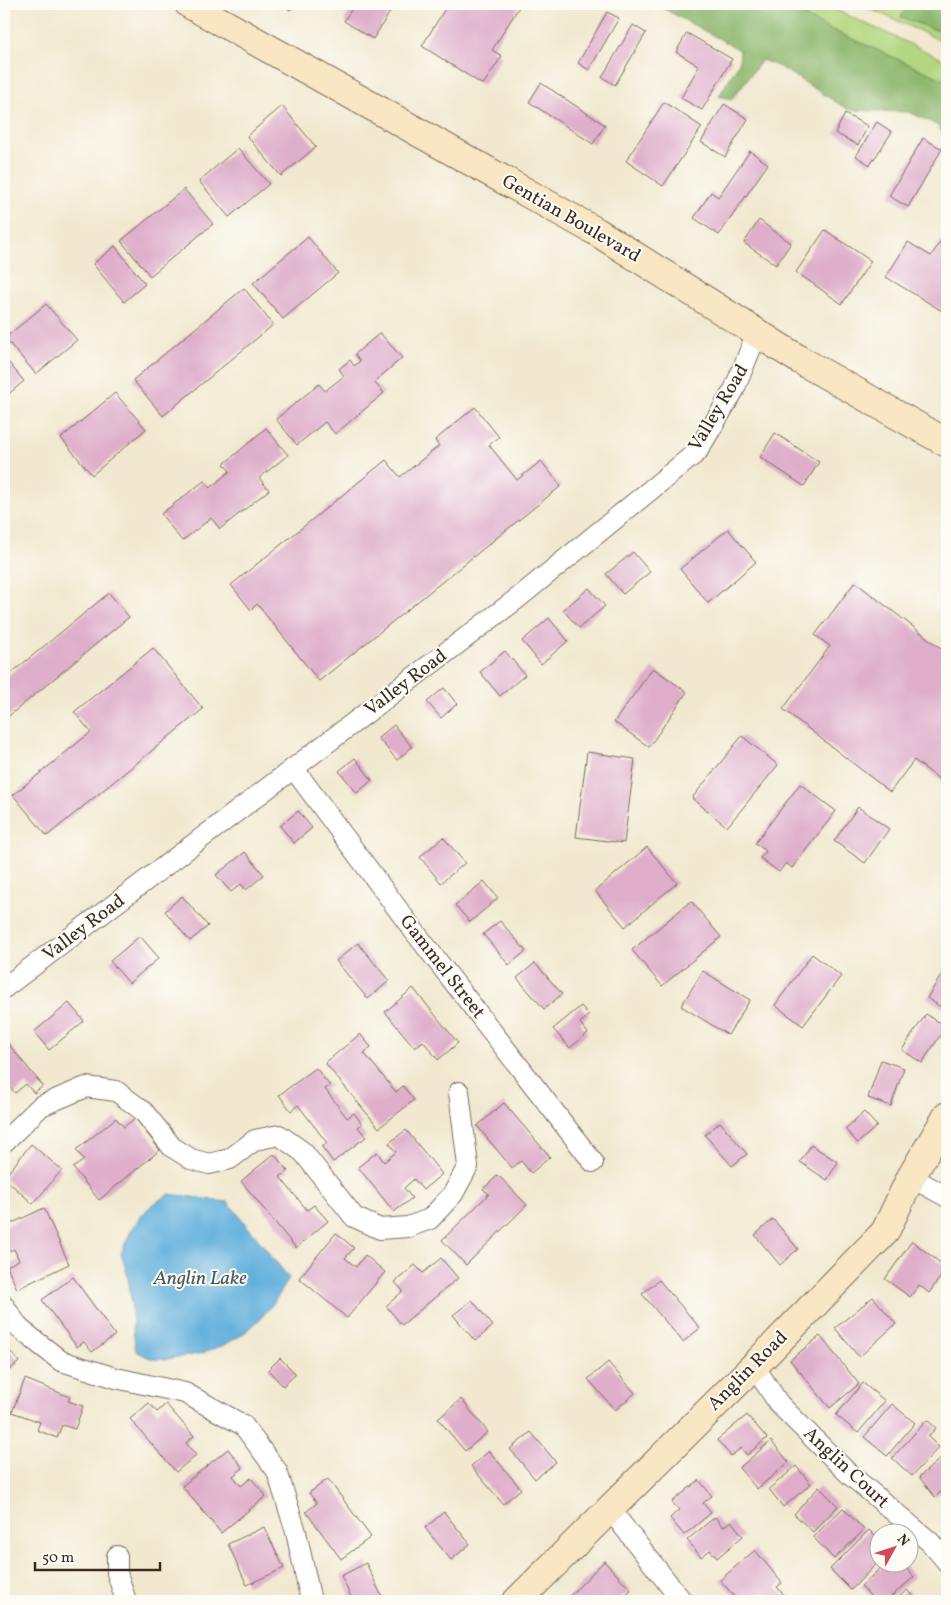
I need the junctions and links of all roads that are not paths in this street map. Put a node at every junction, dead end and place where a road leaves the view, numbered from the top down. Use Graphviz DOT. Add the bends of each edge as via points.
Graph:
graph roads {
  1 [pos="189,4"];
  2 [pos="757,333"];
  3 [pos="947,443"];
  4 [pos="294,769"];
  5 [pos="4,988"];
  6 [pos="459,1092"];
  7 [pos="947,1116"];
  8 [pos="4,1142"];
  9 [pos="593,1162"];
  10 [pos="911,1177"];
  11 [pos="947,1197"];
  12 [pos="4,1306"];
  13 [pos="754,1366"];
  14 [pos="609,1508"];
  15 [pos="117,1556"];
  16 [pos="947,1562"];
  17 [pos="126,1601"];
  18 [pos="311,1601"];
  19 [pos="517,1601"];
  20 [pos="682,1601"];
  1 -- 2 [label="main road, Gentian Boulevard" via="597,232"];
  2 -- 3 [label="main road, Gentian Boulevard"];
  2 -- 4 [label="street, Valley Road" via="734,390 697,452 518,598"];
  4 -- 5 [label="street, Valley Road"];
  4 -- 9 [label="street, Gammel Street"];
  6 -- 8 [label="street" via="468,1166 453,1194 430,1219 408,1227 380,1229 354,1217 303,1152 279,1135 255,1140 230,1159 209,1164 191,1159 172,1147 142,1111 116,1091 86,1087 41,1106"];
  7 -- 10 [label="main road, Anglin Road"];
  10 -- 11 [label="street"];
  10 -- 13 [label="main road, Anglin Road" via="885,1232"];
  12 -- 18 [label="street" via="19,1328 62,1361 116,1378 185,1393 243,1425 277,1471 296,1532"];
  13 -- 14 [label="main road, Anglin Road"];
  13 -- 16 [label="street, Anglin Court" via="786,1411 848,1473 930,1542"];
  14 -- 19 [label="main road, Anglin Road"];
  14 -- 20 [label="street"];
  15 -- 17 [label="street" via="117,1572"];
}
